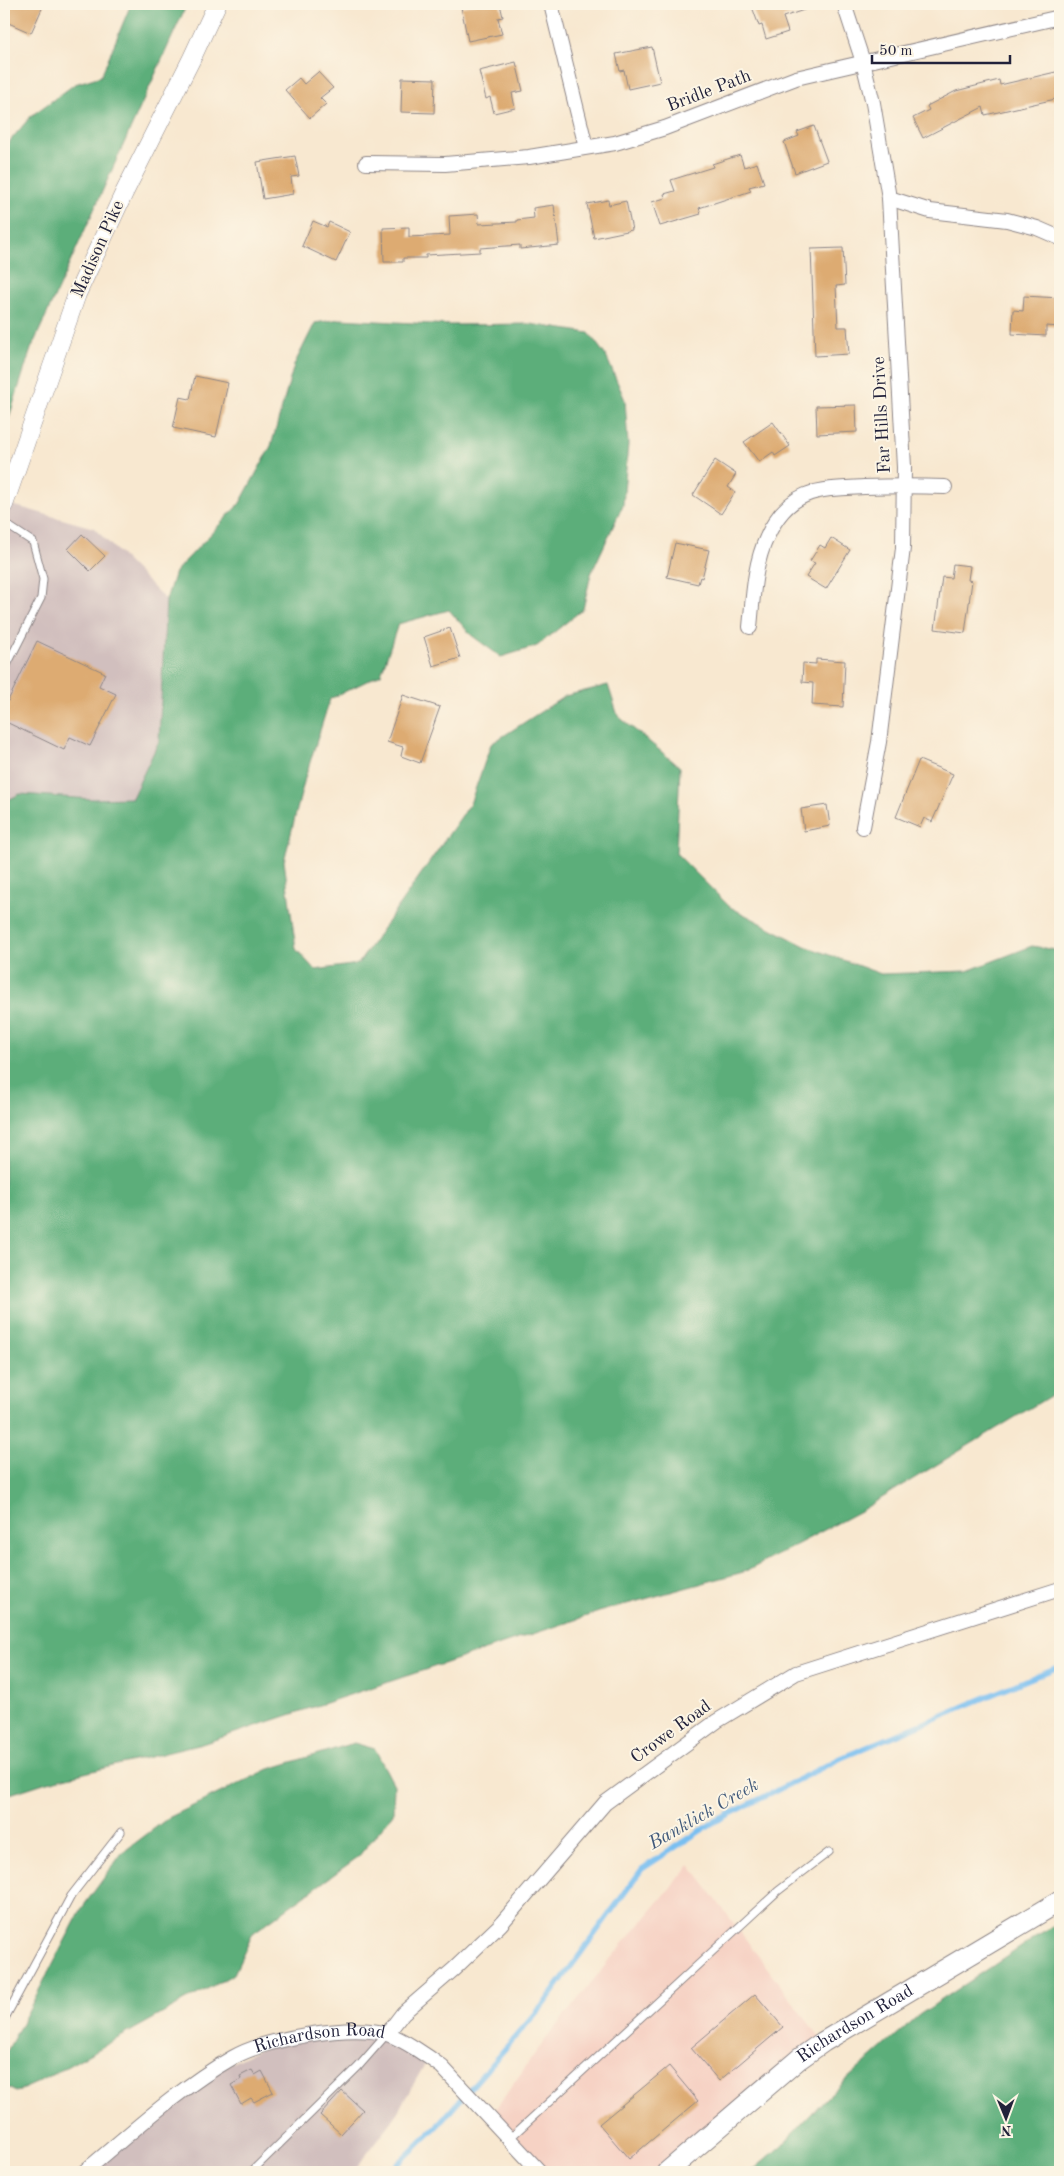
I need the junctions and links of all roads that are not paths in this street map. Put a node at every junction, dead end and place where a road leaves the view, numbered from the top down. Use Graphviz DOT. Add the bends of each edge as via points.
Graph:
graph roads {
  1 [pos="217,4"];
  2 [pos="552,4"];
  3 [pos="844,4"];
  4 [pos="1060,17"];
  5 [pos="863,62"];
  6 [pos="586,147"];
  7 [pos="366,162"];
  8 [pos="889,198"];
  9 [pos="1060,238"];
  10 [pos="904,485"];
  11 [pos="945,487"];
  12 [pos="4,505"];
  13 [pos="4,523"];
  14 [pos="750,627"];
  15 [pos="4,671"];
  16 [pos="863,827"];
  17 [pos="1060,1588"];
  18 [pos="121,1832"];
  19 [pos="829,1852"];
  20 [pos="1060,1901"];
  21 [pos="4,2020"];
  22 [pos="387,2034"];
  23 [pos="509,2139"];
  24 [pos="84,2172"];
  25 [pos="251,2172"];
  26 [pos="540,2172"];
  27 [pos="667,2172"];
  1 -- 12 [label="street, Madison Pike" via="77,294"];
  2 -- 6 [label="street"];
  3 -- 5 [label="street, Far Hills Drive"];
  4 -- 5 [label="street, Bridle Path"];
  5 -- 6 [label="street, Bridle Path" via="796,78 664,128 615,143"];
  5 -- 8 [label="street, Far Hills Drive"];
  6 -- 7 [label="street, Bridle Path" via="530,157 445,164"];
  8 -- 9 [label="street" via="930,210 1007,220"];
  8 -- 10 [label="street, Far Hills Drive"];
  10 -- 11 [label="street"];
  10 -- 14 [label="street" via="823,489 793,502 784,510 766,537 760,555"];
  10 -- 16 [label="street, Far Hills Drive" via="903,548 879,742"];
  13 -- 15 [label="lane" via="33,542 43,579 42,598"];
  17 -- 22 [label="street, Crowe Road" via="796,1673 717,1721 605,1803 500,1924 403,2012"];
  18 -- 21 [label="lane" via="71,1896"];
  19 -- 23 [label="lane" via="778,1892"];
  20 -- 27 [label="main road, Richardson Road" via="823,2042"];
  22 -- 23 [label="street, Richardson Road" via="429,2056 442,2067"];
  22 -- 24 [label="street, Richardson Road" via="346,2030 303,2035 233,2057 144,2122"];
  22 -- 25 [label="lane" via="358,2067"];
  23 -- 26 [label="street, Richardson Road"];
}
